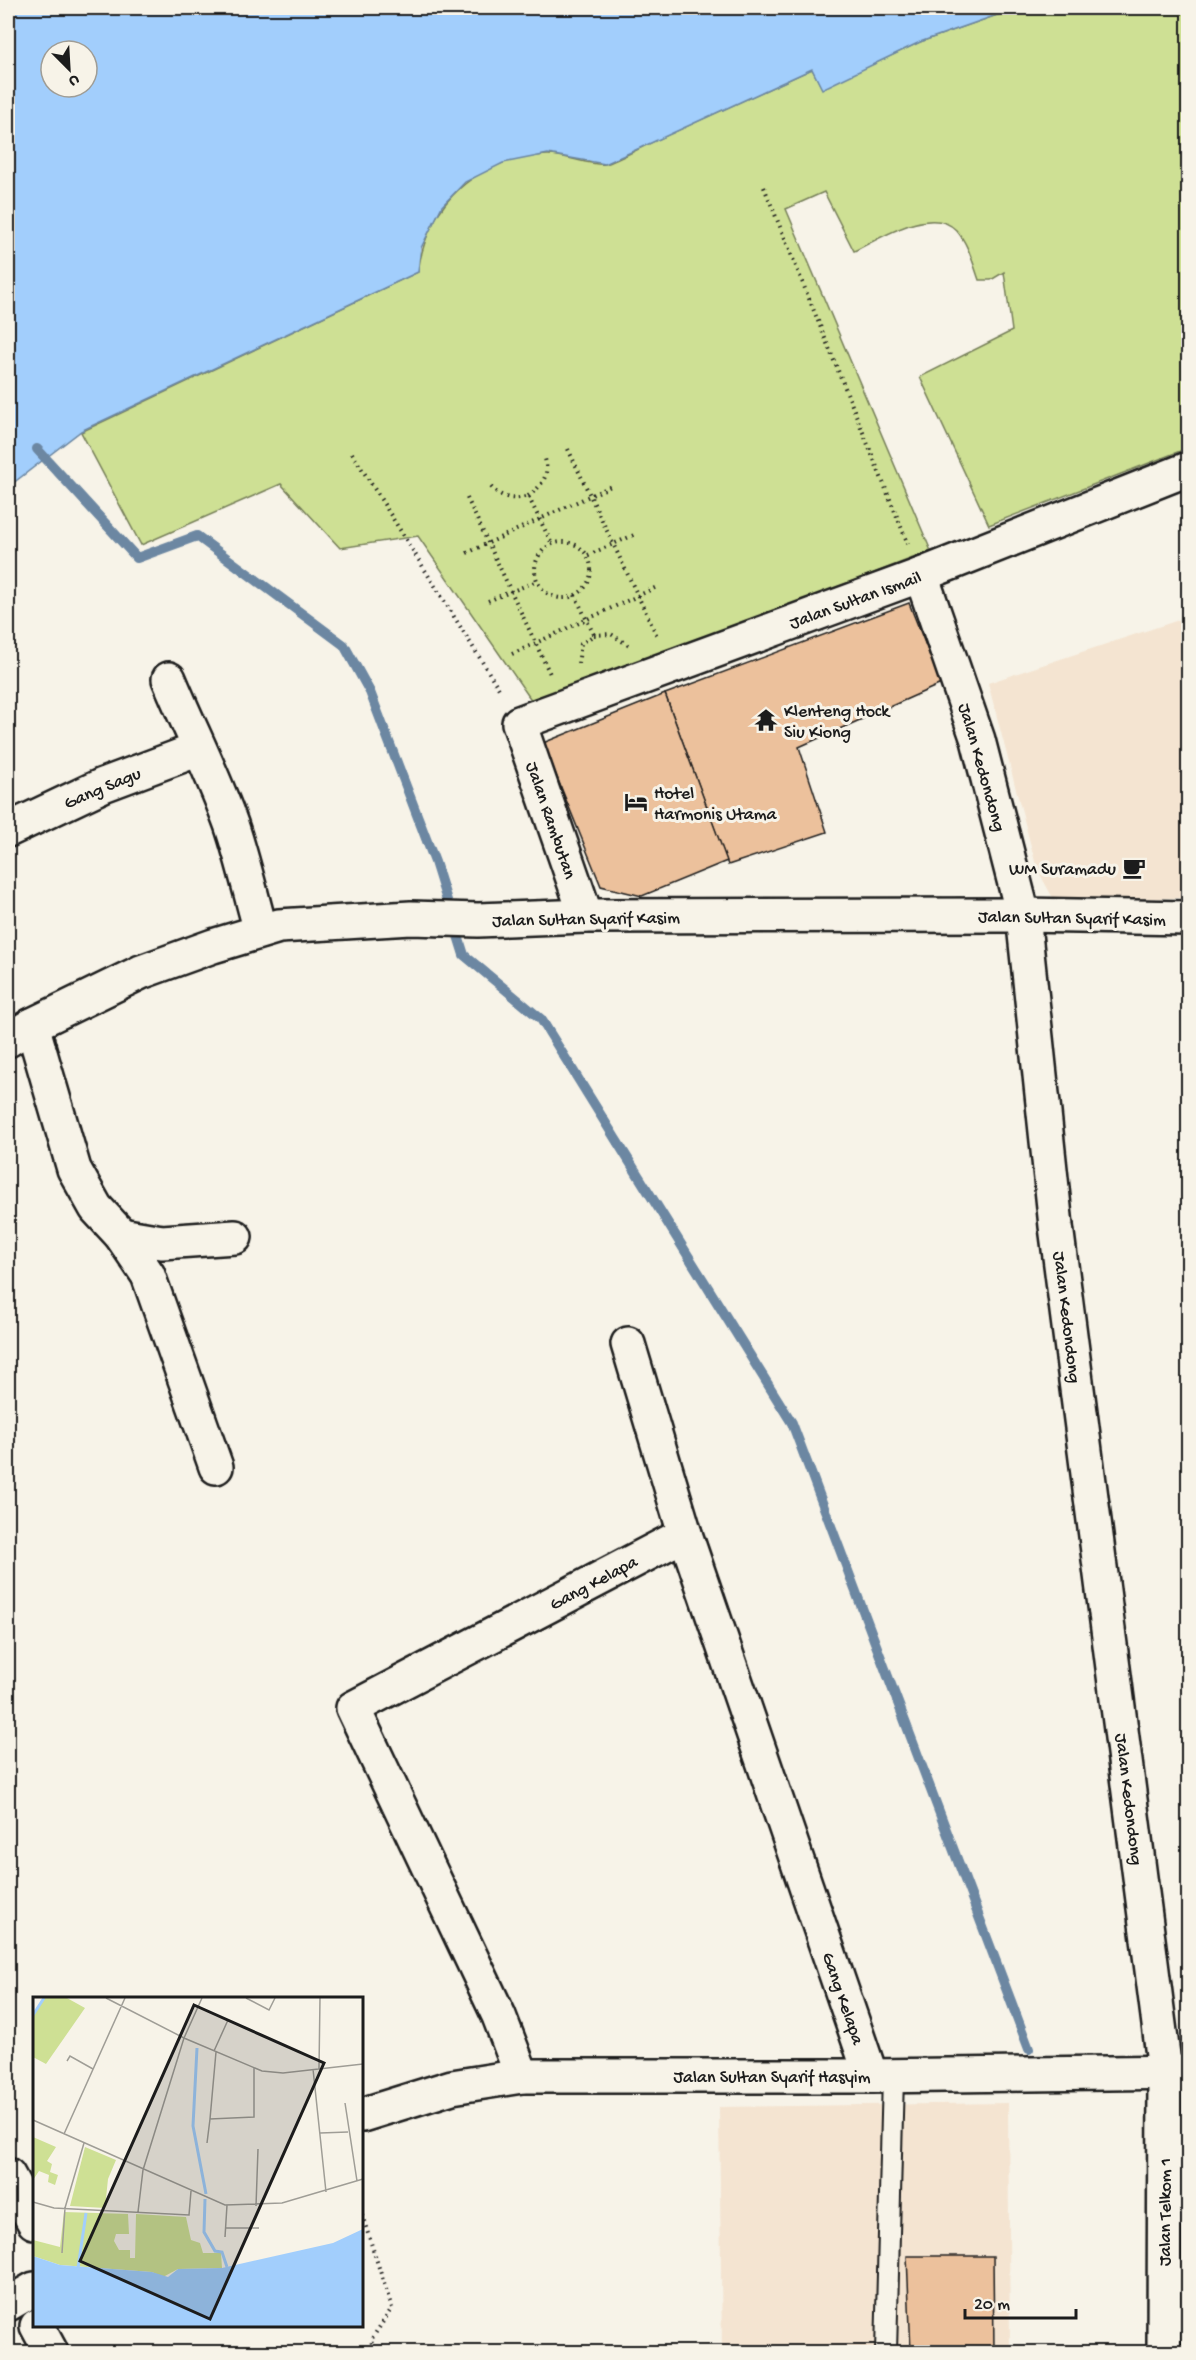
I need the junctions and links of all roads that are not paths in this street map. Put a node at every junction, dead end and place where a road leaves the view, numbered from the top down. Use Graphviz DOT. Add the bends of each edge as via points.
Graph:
graph roads {
  1 [pos="1188,469"];
  2 [pos="921,575"];
  3 [pos="169,679"];
  4 [pos="519,723"];
  5 [pos="199,749"];
  6 [pos="8,830"];
  7 [pos="1023,915"];
  8 [pos="586,916"];
  9 [pos="1188,918"];
  10 [pos="261,931"];
  11 [pos="20,1033"];
  12 [pos="121,1235"];
  13 [pos="235,1237"];
  14 [pos="628,1344"];
  15 [pos="216,1467"];
  16 [pos="685,1534"];
  17 [pos="1177,2071"];
  18 [pos="522,2076"];
  19 [pos="882,2076"];
  20 [pos="363,2115"];
  21 [pos="8,2175"];
  22 [pos="33,2220"];
  23 [pos="38,2327"];
  24 [pos="51,2352"];
  25 [pos="886,2352"];
  26 [pos="1164,2352"];
  1 -- 2 [label="street, Jalan Sultan Ismail"];
  2 -- 4 [label="street, Jalan Sultan Ismail"];
  2 -- 7 [label="street, Jalan Kedondong" via="978,740"];
  3 -- 5 [label="street"];
  4 -- 8 [label="street, Jalan Rambutan"];
  5 -- 6 [label="street, Gang Sagu" via="103,784"];
  5 -- 10 [label="street" via="232,826"];
  7 -- 8 [label="street, Jalan Sultan Syarif Kasim"];
  7 -- 9 [label="street, Jalan Sultan Syarif Kasim"];
  7 -- 17 [label="street, Jalan Kedondong" via="1056,1226"];
  8 -- 10 [label="street, Jalan Sultan Syarif Kasim" via="411,918 279,926"];
  10 -- 11 [label="street, Jalan Sultan Syarif Kasim" via="141,972"];
  11 -- 12 [label="street" via="74,1169 96,1208"];
  12 -- 13 [label="street" via="162,1242"];
  12 -- 15 [label="street" via="148,1275"];
  14 -- 16 [label="street"];
  16 -- 18 [label="street, Gang Kelapa" via="353,1708 499,2016"];
  16 -- 19 [label="street, Gang Kelapa"];
  17 -- 19 [label="street, Jalan Sultan Syarif Hasyim"];
  17 -- 26 [label="street, Jalan Telkom 1"];
  18 -- 19 [label="street, Jalan Sultan Syarif Hasyim"];
  18 -- 20 [label="street, Jalan Sultan Syarif Hasyim" via="452,2087"];
  19 -- 25 [label="lane"];
  21 -- 22 [label="street"];
  23 -- 24 [label="street"];
}
